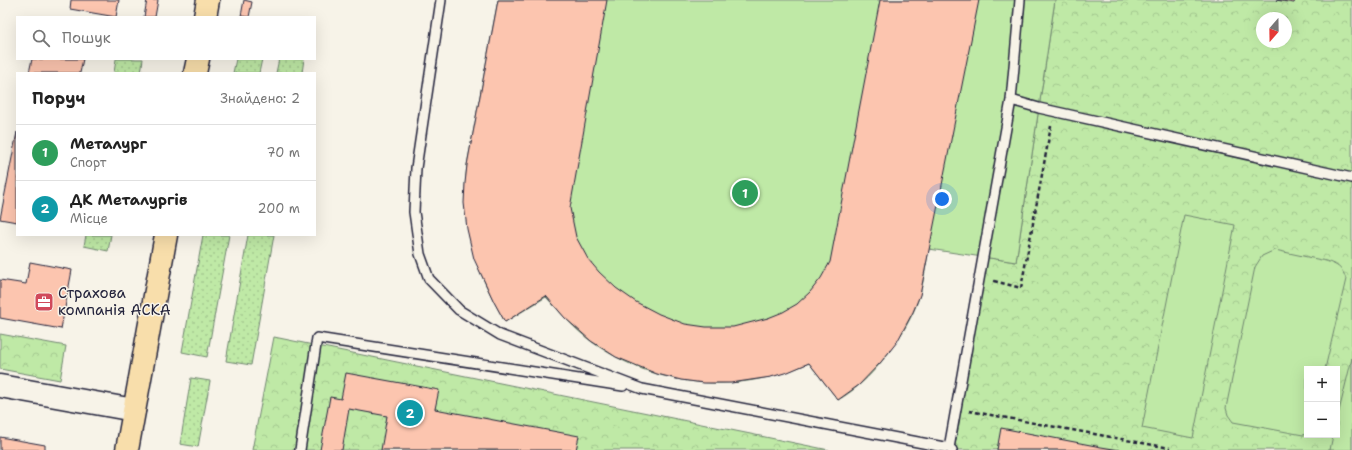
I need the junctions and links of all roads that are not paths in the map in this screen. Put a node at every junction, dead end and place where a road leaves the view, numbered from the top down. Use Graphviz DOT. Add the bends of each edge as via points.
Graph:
graph roads {
  1 [pos="208,0"];
  2 [pos="441,0"];
  3 [pos="1020,0"];
  4 [pos="205,16"];
  5 [pos="198,60"];
  6 [pos="195,72"];
  7 [pos="1011,100"];
  8 [pos="1352,178"];
  9 [pos="166,236"];
  10 [pos="0,386"];
  11 [pos="642,389"];
  12 [pos="134,410"];
  13 [pos="951,449"];
  14 [pos="126,450"];
  15 [pos="300,450"];
  1 -- 4 [label="main road"];
  2 -- 11 [label="lane" via="416,168 414,212 420,254 428,279 459,310 500,335"];
  3 -- 7 [label="lane"];
  5 -- 6 [label="main road"];
  7 -- 8 [label="lane"];
  7 -- 13 [label="lane"];
  9 -- 12 [label="main road"];
  10 -- 12 [label="street"];
  11 -- 13 [label="lane"];
  11 -- 15 [label="lane" via="317,338"];
  12 -- 14 [label="main road"];
}
